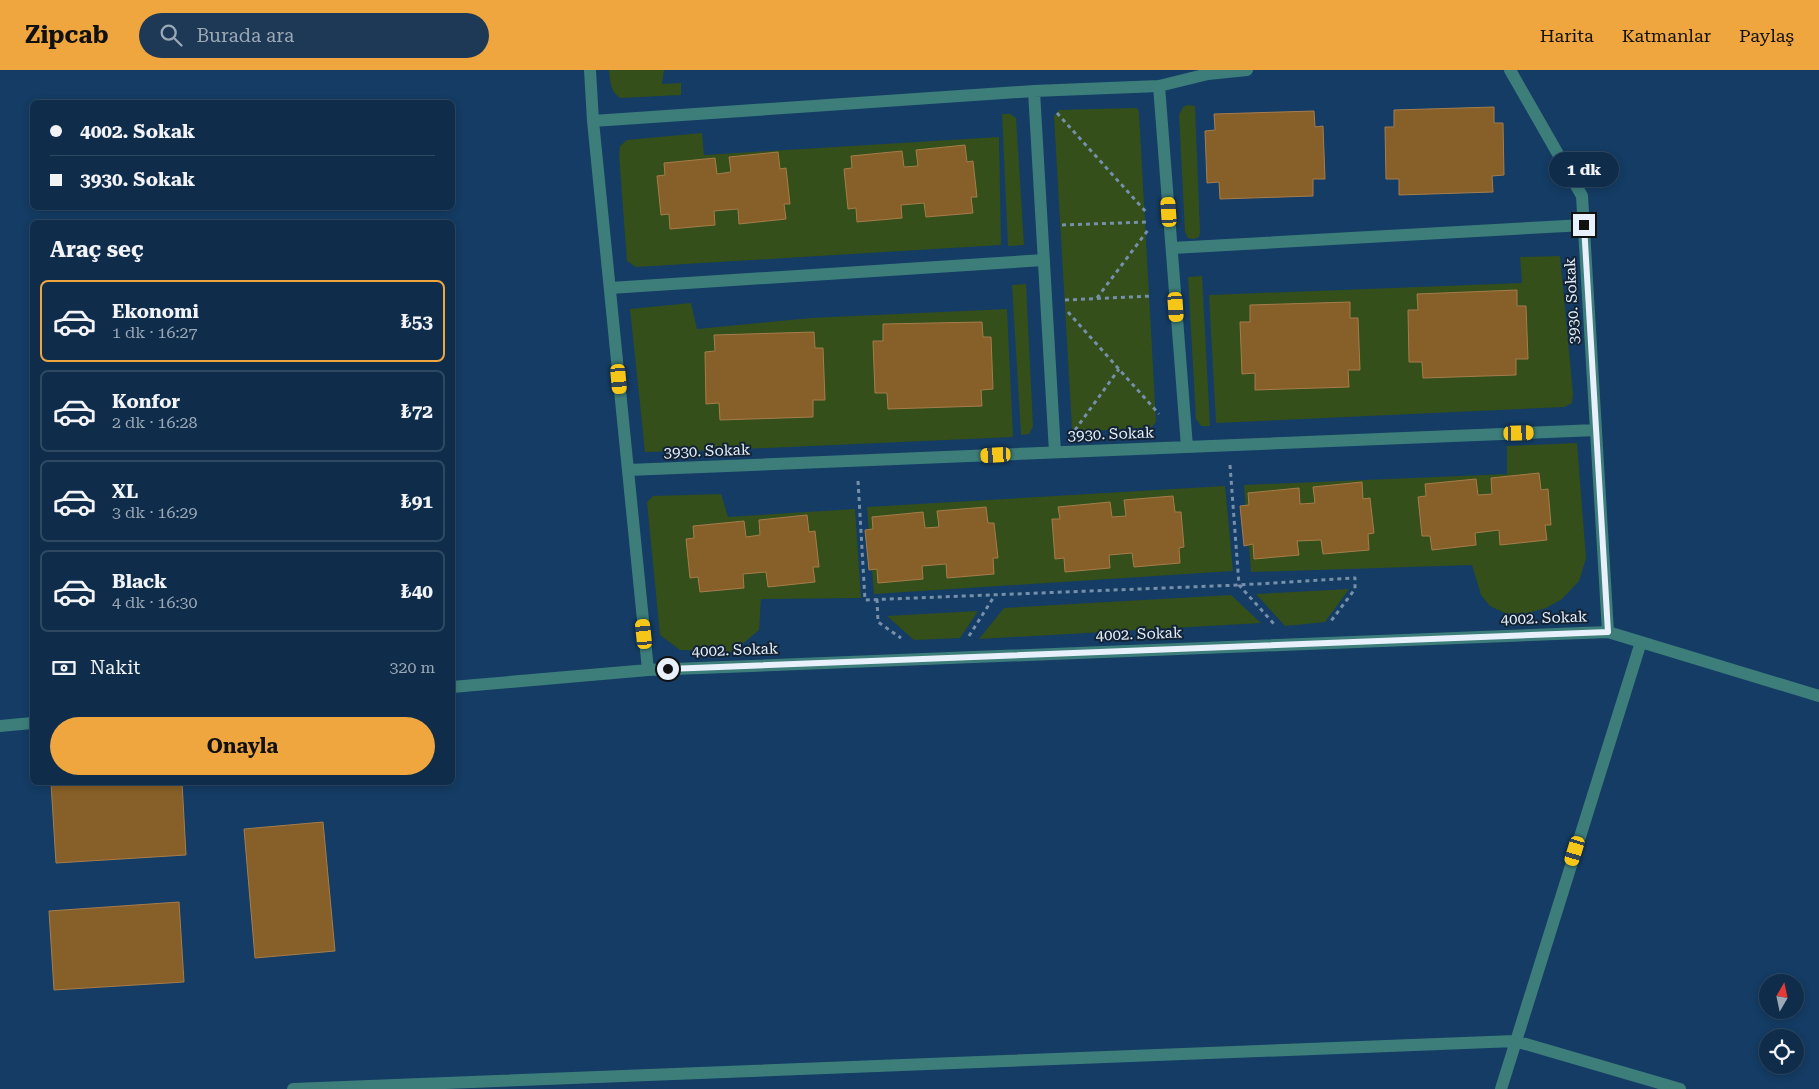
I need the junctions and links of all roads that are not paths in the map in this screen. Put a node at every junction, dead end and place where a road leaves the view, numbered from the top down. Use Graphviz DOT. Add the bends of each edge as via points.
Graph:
graph roads {
  1 [pos="590,70"];
  2 [pos="1247,70"];
  3 [pos="1510,70"];
  4 [pos="1159,86"];
  5 [pos="1034,91"];
  6 [pos="593,121"];
  7 [pos="1584,225"];
  8 [pos="1172,248"];
  9 [pos="1044,260"];
  10 [pos="610,288"];
  11 [pos="1596,430"];
  12 [pos="1187,447"];
  13 [pos="1055,452"];
  14 [pos="628,470"];
  15 [pos="1608,632"];
  16 [pos="1640,642"];
  17 [pos="648,670"];
  18 [pos="455,687"];
  19 [pos="1819,696"];
  20 [pos="30,723"];
  21 [pos="0,726"];
  22 [pos="1516,1041"];
  23 [pos="293,1089"];
  24 [pos="1501,1089"];
  25 [pos="1680,1089"];
  1 -- 6 [label="street"];
  2 -- 4 [label="street" via="1208,74"];
  3 -- 7 [label="street, 3930. Sokak" via="1582,196"];
  4 -- 5 [label="street"];
  4 -- 8 [label="street"];
  5 -- 6 [label="street"];
  5 -- 9 [label="street"];
  6 -- 10 [label="street"];
  7 -- 8 [label="street"];
  7 -- 11 [label="street, 3930. Sokak"];
  8 -- 12 [label="street"];
  9 -- 10 [label="street"];
  9 -- 13 [label="street"];
  10 -- 14 [label="street"];
  11 -- 12 [label="street, 3930. Sokak"];
  11 -- 15 [label="street, 3930. Sokak"];
  12 -- 13 [label="street, 3930. Sokak"];
  13 -- 14 [label="street, 3930. Sokak"];
  14 -- 17 [label="street"];
  15 -- 16 [label="street, 4002. Sokak"];
  15 -- 17 [label="street, 4002. Sokak"];
  16 -- 19 [label="street, 4002. Sokak"];
  16 -- 22 [label="street"];
  17 -- 18 [label="street, 4002. Sokak"];
  20 -- 21 [label="street"];
  22 -- 23 [label="street"];
  22 -- 24 [label="street"];
  22 -- 25 [label="street"];
}
